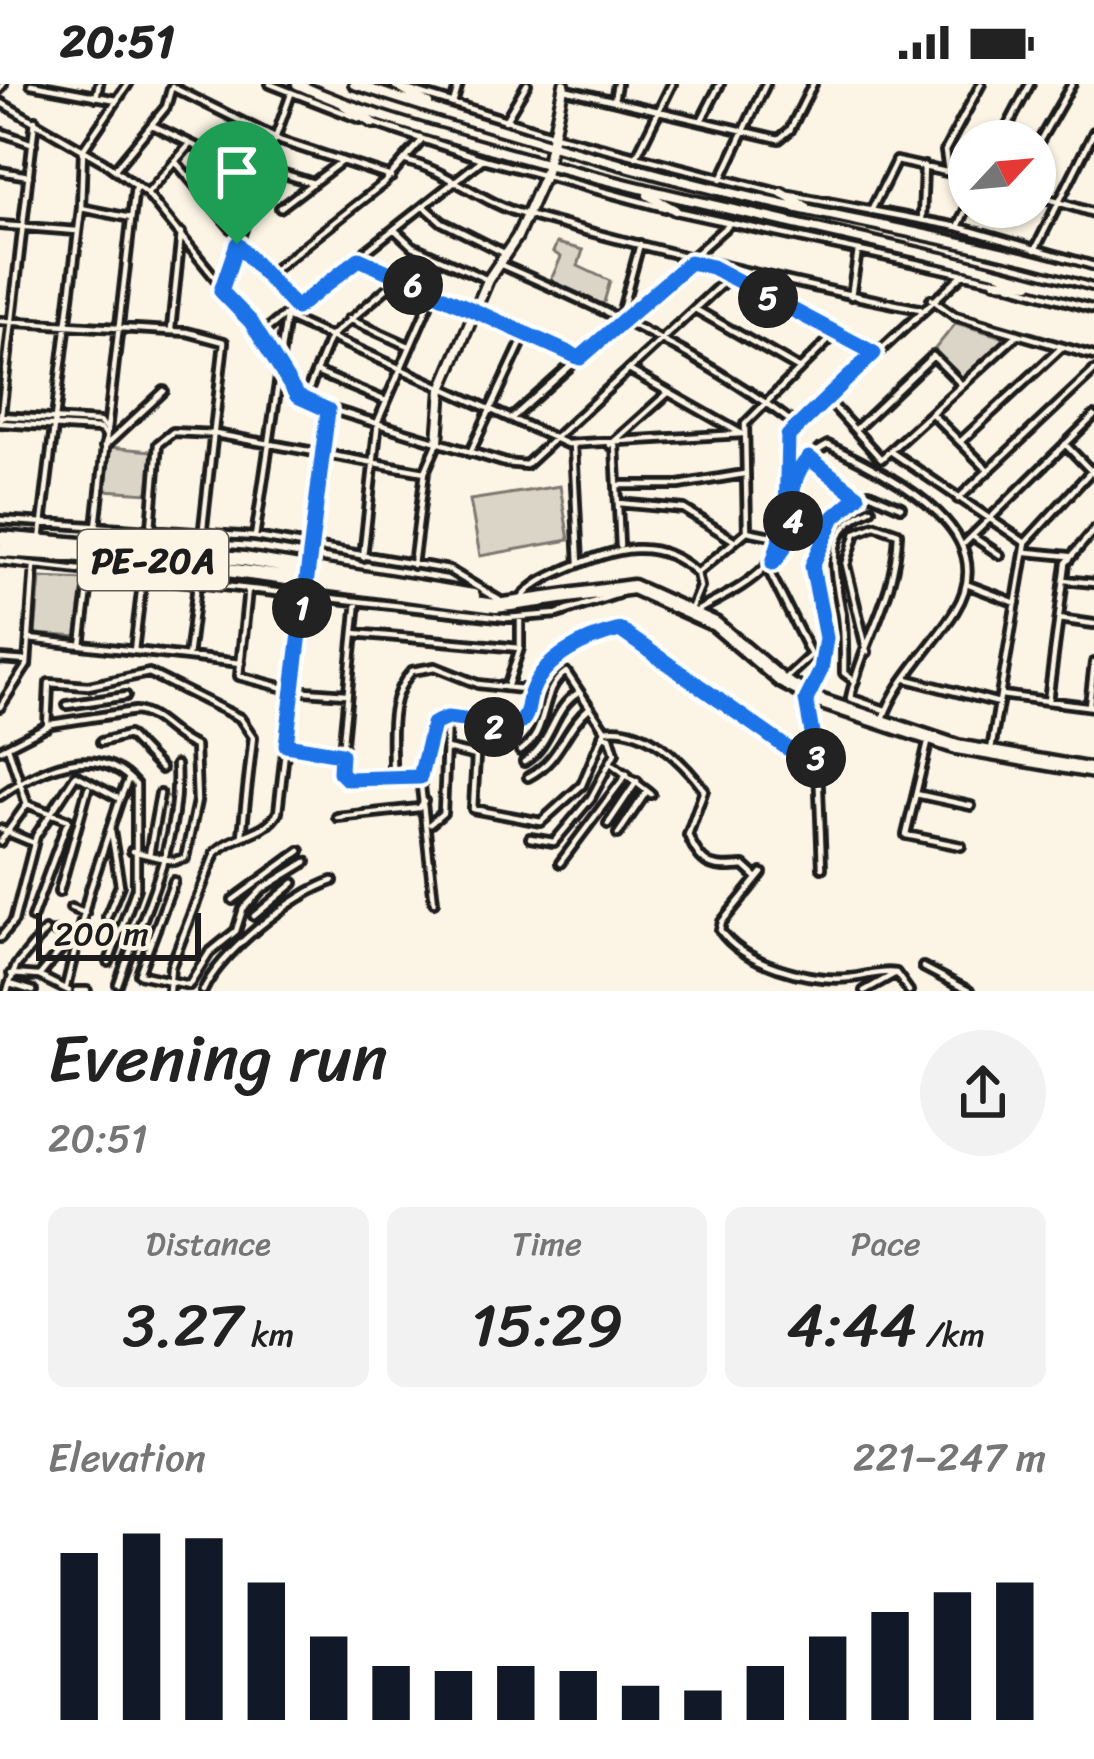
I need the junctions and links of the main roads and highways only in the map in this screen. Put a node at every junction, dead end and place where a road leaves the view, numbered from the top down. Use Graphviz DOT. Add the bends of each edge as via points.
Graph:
graph roads {
  1 [pos="0,538"];
  2 [pos="0,550"];
  3 [pos="93,556"];
  4 [pos="306,573"];
  5 [pos="521,610"];
  6 [pos="1094,771"];
  1 -- 3 [label="highway, PE-20A"];
  2 -- 3 [label="highway, PE-20A"];
  3 -- 4 [label="highway, PE-20A"];
  3 -- 4 [label="highway, PE-20A" via="200,554"];
  4 -- 5 [label="highway, PE-20A"];
  4 -- 5 [label="highway, PE-20A" via="499,600"];
  5 -- 6 [label="highway, PE-20A" via="633,587 731,634 808,697 990,755"];
}
